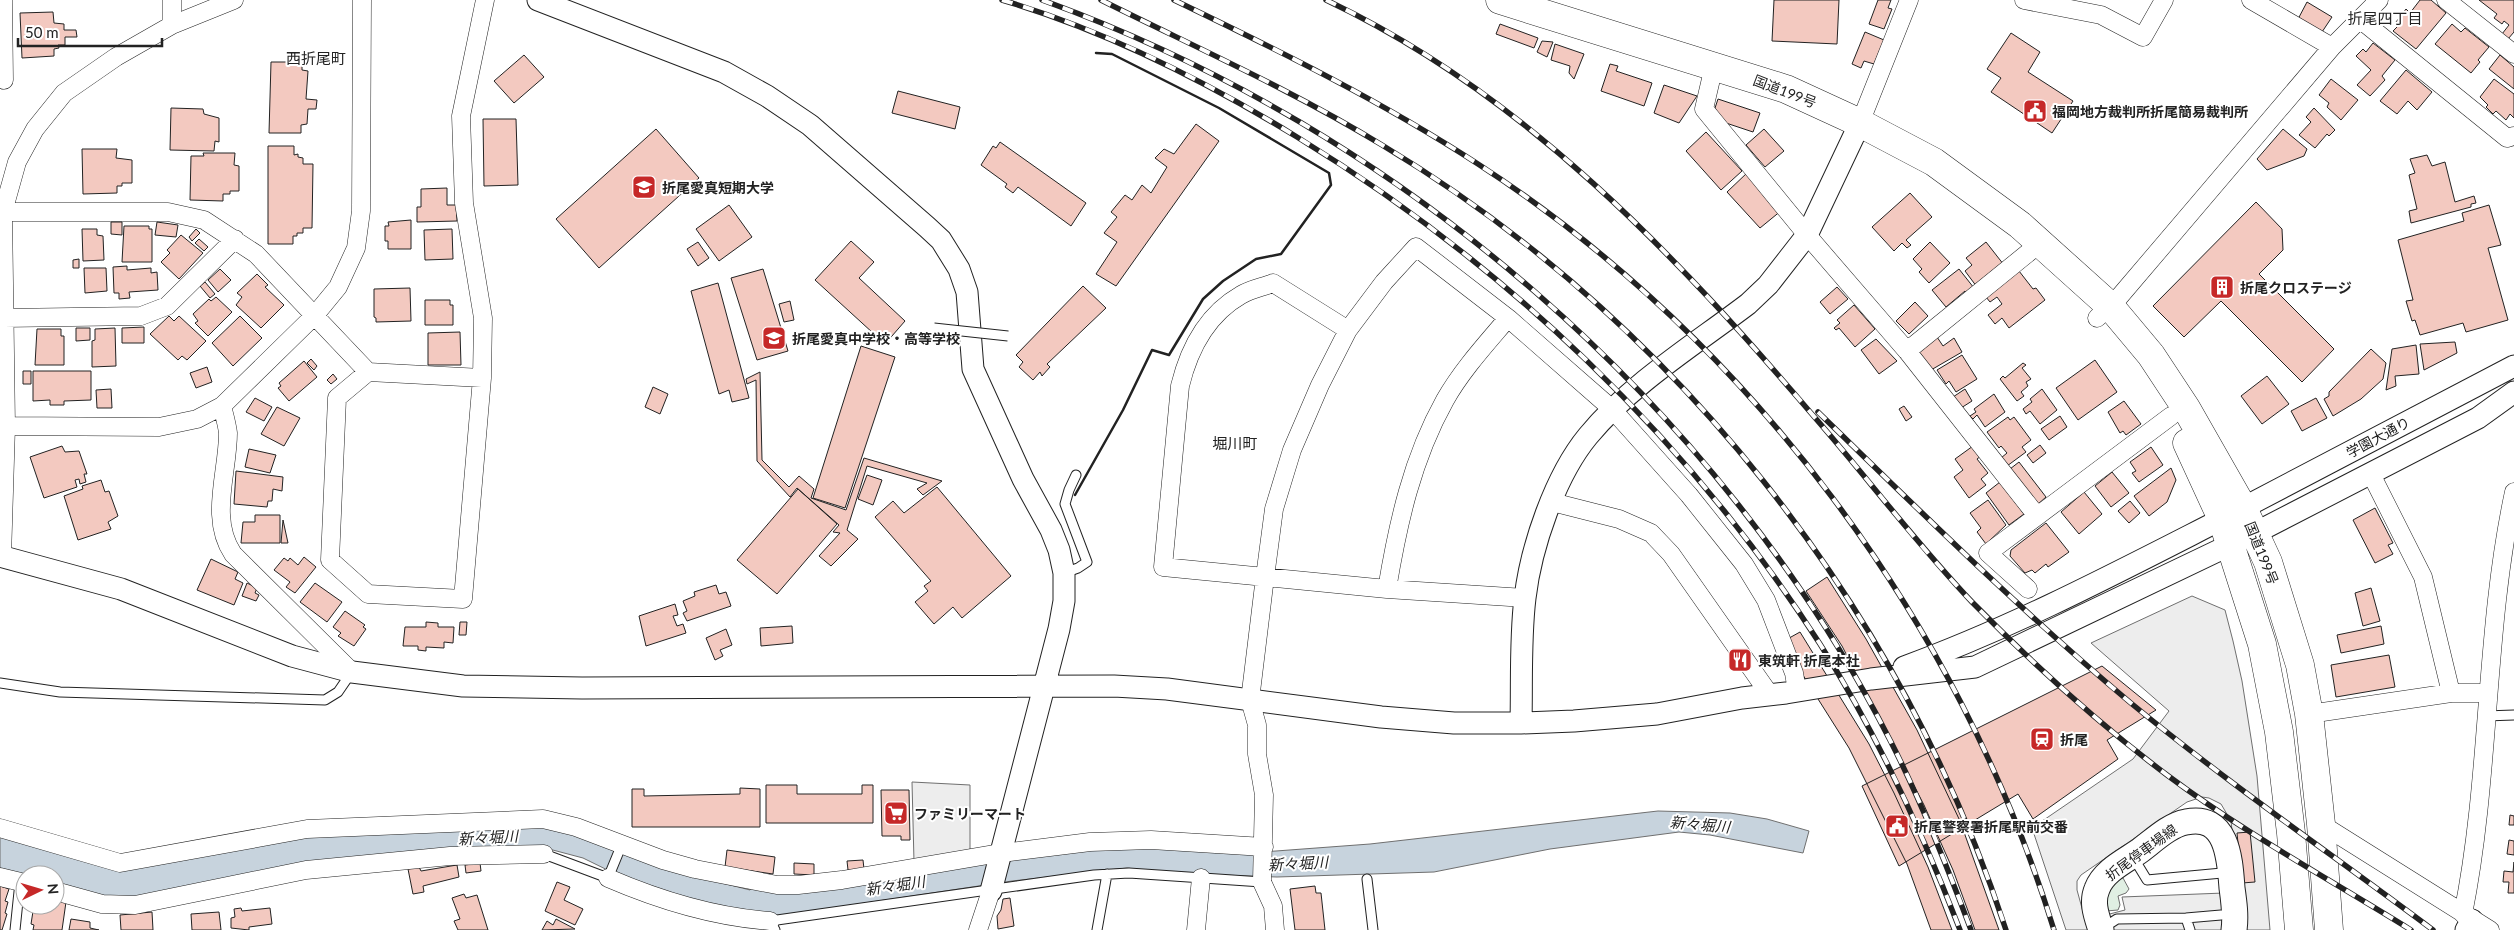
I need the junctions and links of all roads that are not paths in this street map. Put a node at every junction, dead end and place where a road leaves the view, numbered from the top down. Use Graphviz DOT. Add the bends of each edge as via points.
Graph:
graph roads {
  1 [pos="3,0"];
  2 [pos="172,0"];
  3 [pos="234,0"];
  4 [pos="362,0"];
  5 [pos="486,0"];
  6 [pos="538,0"];
  7 [pos="1500,0"];
  8 [pos="1908,0"];
  9 [pos="2024,0"];
  10 [pos="2164,0"];
  11 [pos="2251,0"];
  12 [pos="2379,0"];
  13 [pos="2446,0"];
  14 [pos="1552,8"];
  15 [pos="2361,20"];
  16 [pos="172,25"];
  17 [pos="2332,47"];
  18 [pos="2514,54"];
  19 [pos="1714,66"];
  20 [pos="4,80"];
  21 [pos="1860,123"];
  22 [pos="2514,136"];
  23 [pos="3,212"];
  24 [pos="1807,235"];
  25 [pos="235,239"];
  26 [pos="2039,244"];
  27 [pos="2104,312"];
  28 [pos="315,315"];
  29 [pos="4,318"];
  30 [pos="1508,318"];
  31 [pos="934,328"];
  32 [pos="1348,330"];
  33 [pos="1008,336"];
  34 [pos="1907,351"];
  35 [pos="2514,366"];
  36 [pos="368,372"];
  37 [pos="482,378"];
  38 [pos="2514,392"];
  39 [pos="222,406"];
  40 [pos="1612,409"];
  41 [pos="2171,416"];
  42 [pos="6,426"];
  43 [pos="2371,474"];
  44 [pos="1076,475"];
  45 [pos="2514,492"];
  46 [pos="1552,502"];
  47 [pos="2232,514"];
  48 [pos="2036,516"];
  49 [pos="2255,534"];
  50 [pos="2231,545"];
  51 [pos="1,557"];
  52 [pos="1064,573"];
  53 [pos="1265,577"];
  54 [pos="1386,589"];
  55 [pos="2028,589"];
  56 [pos="1524,598"];
  57 [pos="352,672"];
  58 [pos="1870,679"];
  59 [pos="0,683"];
  60 [pos="1044,686"];
  61 [pos="1797,691"];
  62 [pos="2487,693"];
  63 [pos="2451,694"];
  64 [pos="1770,695"];
  65 [pos="1250,700"];
  66 [pos="2309,714"];
  67 [pos="2514,715"];
  68 [pos="2485,716"];
  69 [pos="1521,723"];
  70 [pos="2321,824"];
  71 [pos="0,828"];
  72 [pos="622,844"];
  73 [pos="1263,849"];
  74 [pos="544,854"];
  75 [pos="1000,856"];
  76 [pos="2132,856"];
  77 [pos="2230,867"];
  78 [pos="1107,874"];
  79 [pos="0,877"];
  80 [pos="608,878"];
  81 [pos="1201,878"];
  82 [pos="1262,879"];
  83 [pos="1367,879"];
  84 [pos="15,880"];
  85 [pos="992,888"];
  86 [pos="65,894"];
  87 [pos="17,915"];
  88 [pos="2186,918"];
  89 [pos="2228,922"];
  90 [pos="2473,923"];
  91 [pos="773,926"];
  92 [pos="15,930"];
  93 [pos="978,930"];
  94 [pos="1097,930"];
  95 [pos="1196,930"];
  96 [pos="1275,930"];
  97 [pos="1373,930"];
  98 [pos="2102,930"];
  99 [pos="2190,930"];
  100 [pos="2298,930"];
  101 [pos="2329,930"];
  1 -- 20 [label="street"];
  2 -- 16 [label="street"];
  3 -- 16 [label="street"];
  4 -- 28 [label="street" via="361,211 356,248 338,287"];
  5 -- 37 [label="street" via="461,116 464,203 483,318"];
  6 -- 52 [label="street" via="724,72 767,96 810,125 941,240 960,269 967,292 973,369 1022,479 1051,530"];
  7 -- 14 [label="highway, 国道199号"];
  8 -- 21 [label="street"];
  9 -- 10 [label="street" via="2101,15 2143,37"];
  11 -- 17 [label="street"];
  12 -- 15 [label="street"];
  13 -- 18 [label="street"];
  14 -- 19 [label="highway, 国道199号"];
  15 -- 17 [label="street"];
  15 -- 22 [label="street" via="2507,138"];
  16 -- 23 [label="street" via="116,57 64,93 35,130 17,162"];
  17 -- 27 [label="street"];
  19 -- 21 [label="highway, 国道199号" via="1786,89"];
  19 -- 24 [label="street" via="1704,109"];
  21 -- 24 [label="street"];
  21 -- 26 [label="highway, 国道199号" via="1934,162 2020,225"];
  23 -- 25 [label="street" via="168,212 204,220"];
  23 -- 29 [label="street"];
  24 -- 34 [label="street"];
  24 -- 40 [label="street" via="1768,286 1748,304"];
  25 -- 28 [label="street" via="256,254"];
  25 -- 29 [label="street" via="167,306 154,312 142,316"];
  26 -- 27 [label="highway, 国道199号"];
  26 -- 34 [label="street"];
  27 -- 41 [label="highway, 国道199号"];
  27 -- 47 [label="highway, 国道199号" via="2151,355 2186,408"];
  28 -- 36 [label="street"];
  28 -- 39 [label="street"];
  29 -- 42 [label="street"];
  30 -- 32 [label="street" via="1416,247 1384,282"];
  30 -- 40 [label="street"];
  30 -- 54 [label="street" via="1475,357 1446,400 1422,450 1406,493"];
  31 -- 33 [label="lane, bridge"];
  32 -- 53 [label="street" via="1292,450 1274,509"];
  32 -- 53 [label="street" via="1273,283 1241,294 1224,307 1197,338 1186,362 1180,386 1163,567"];
  34 -- 48 [label="street"];
  35 -- 47 [label="street, 学園大通り"];
  36 -- 37 [label="street"];
  36 -- 37 [label="street" via="337,398 330,560 368,594 384,596 463,599"];
  38 -- 43 [label="street" via="2478,418"];
  39 -- 42 [label="street" via="197,419 160,426"];
  39 -- 57 [label="street" via="228,431 220,522 225,543"];
  40 -- 46 [label="street" via="1566,469"];
  40 -- 61 [label="street" via="1689,495 1744,564 1766,600 1794,673"];
  41 -- 47 [label="highway, 国道199号" via="2202,472"];
  41 -- 48 [label="street"];
  42 -- 51 [label="street"];
  43 -- 49 [label="street"];
  43 -- 63 [label="street" via="2423,577"];
  44 -- 52 [label="lane" via="1065,504 1087,562"];
  45 -- 62 [label="street" via="2505,535"];
  46 -- 56 [label="street" via="1537,541"];
  46 -- 64 [label="street" via="1619,519 1651,534 1671,554"];
  47 -- 49 [label="highway, 国道199号"];
  47 -- 50 [label="highway, 国道199号"];
  47 -- 58 [label="street, 学園大通り" via="2054,603 1977,638"];
  48 -- 55 [label="street" via="1988,553"];
  49 -- 50 [label="street"];
  49 -- 66 [label="highway, 国道199号" via="2286,616"];
  50 -- 58 [label="street" via="1975,667"];
  50 -- 100 [label="highway, 国道199号" via="2262,644 2273,694 2291,834"];
  51 -- 57 [label="street" via="121,588 292,656"];
  52 -- 60 [label="street" via="1064,601"];
  53 -- 54 [label="street"];
  53 -- 65 [label="street"];
  54 -- 56 [label="street"];
  56 -- 69 [label="street"];
  57 -- 59 [label="lane" via="338,692 325,700 60,692"];
  57 -- 60 [label="street" via="463,686"];
  58 -- 61 [label="street"];
  60 -- 65 [label="street" via="1167,689"];
  60 -- 75 [label="street"];
  61 -- 64 [label="street"];
  62 -- 63 [label="street"];
  62 -- 68 [label="street"];
  63 -- 66 [label="street"];
  64 -- 69 [label="street" via="1657,714"];
  65 -- 69 [label="street" via="1381,717 1454,723"];
  65 -- 73 [label="street" via="1257,725 1257,754 1264,795"];
  66 -- 70 [label="highway, 国道199号"];
  67 -- 68 [label="lane"];
  68 -- 90 [label="street" via="2474,862"];
  70 -- 90 [label="street"];
  70 -- 101 [label="highway, 国道199号"];
  71 -- 72 [label="street" via="120,863 307,828 543,819"];
  72 -- 75 [label="street" via="695,869 777,885 842,880"];
  72 -- 80 [label="lane"];
  73 -- 75 [label="street" via="1127,840"];
  73 -- 82 [label="street"];
  74 -- 80 [label="lane"];
  74 -- 86 [label="street" via="450,856 306,870 134,905 102,904"];
  75 -- 85 [label="street"];
  76 -- 77 [label="lane" via="2147,880 2222,873"];
  76 -- 77 [label="main road, 折尾停車場線" via="2177,825 2199,821 2224,838"];
  76 -- 98 [label="main road, 折尾停車場線" via="2112,870 2097,887 2094,901"];
  77 -- 89 [label="main road, 折尾停車場線"];
  78 -- 81 [label="lane"];
  78 -- 85 [label="lane"];
  78 -- 94 [label="lane"];
  79 -- 84 [label="street"];
  80 -- 91 [label="street" via="646,895"];
  81 -- 82 [label="lane"];
  81 -- 95 [label="street"];
  82 -- 96 [label="street" via="1272,906"];
  83 -- 97 [label="lane"];
  85 -- 91 [label="lane"];
  85 -- 93 [label="street"];
  87 -- 92 [label="lane"];
  88 -- 89 [label="lane"];
  88 -- 98 [label="lane" via="2138,917 2112,921"];
  88 -- 99 [label="lane"];
}
